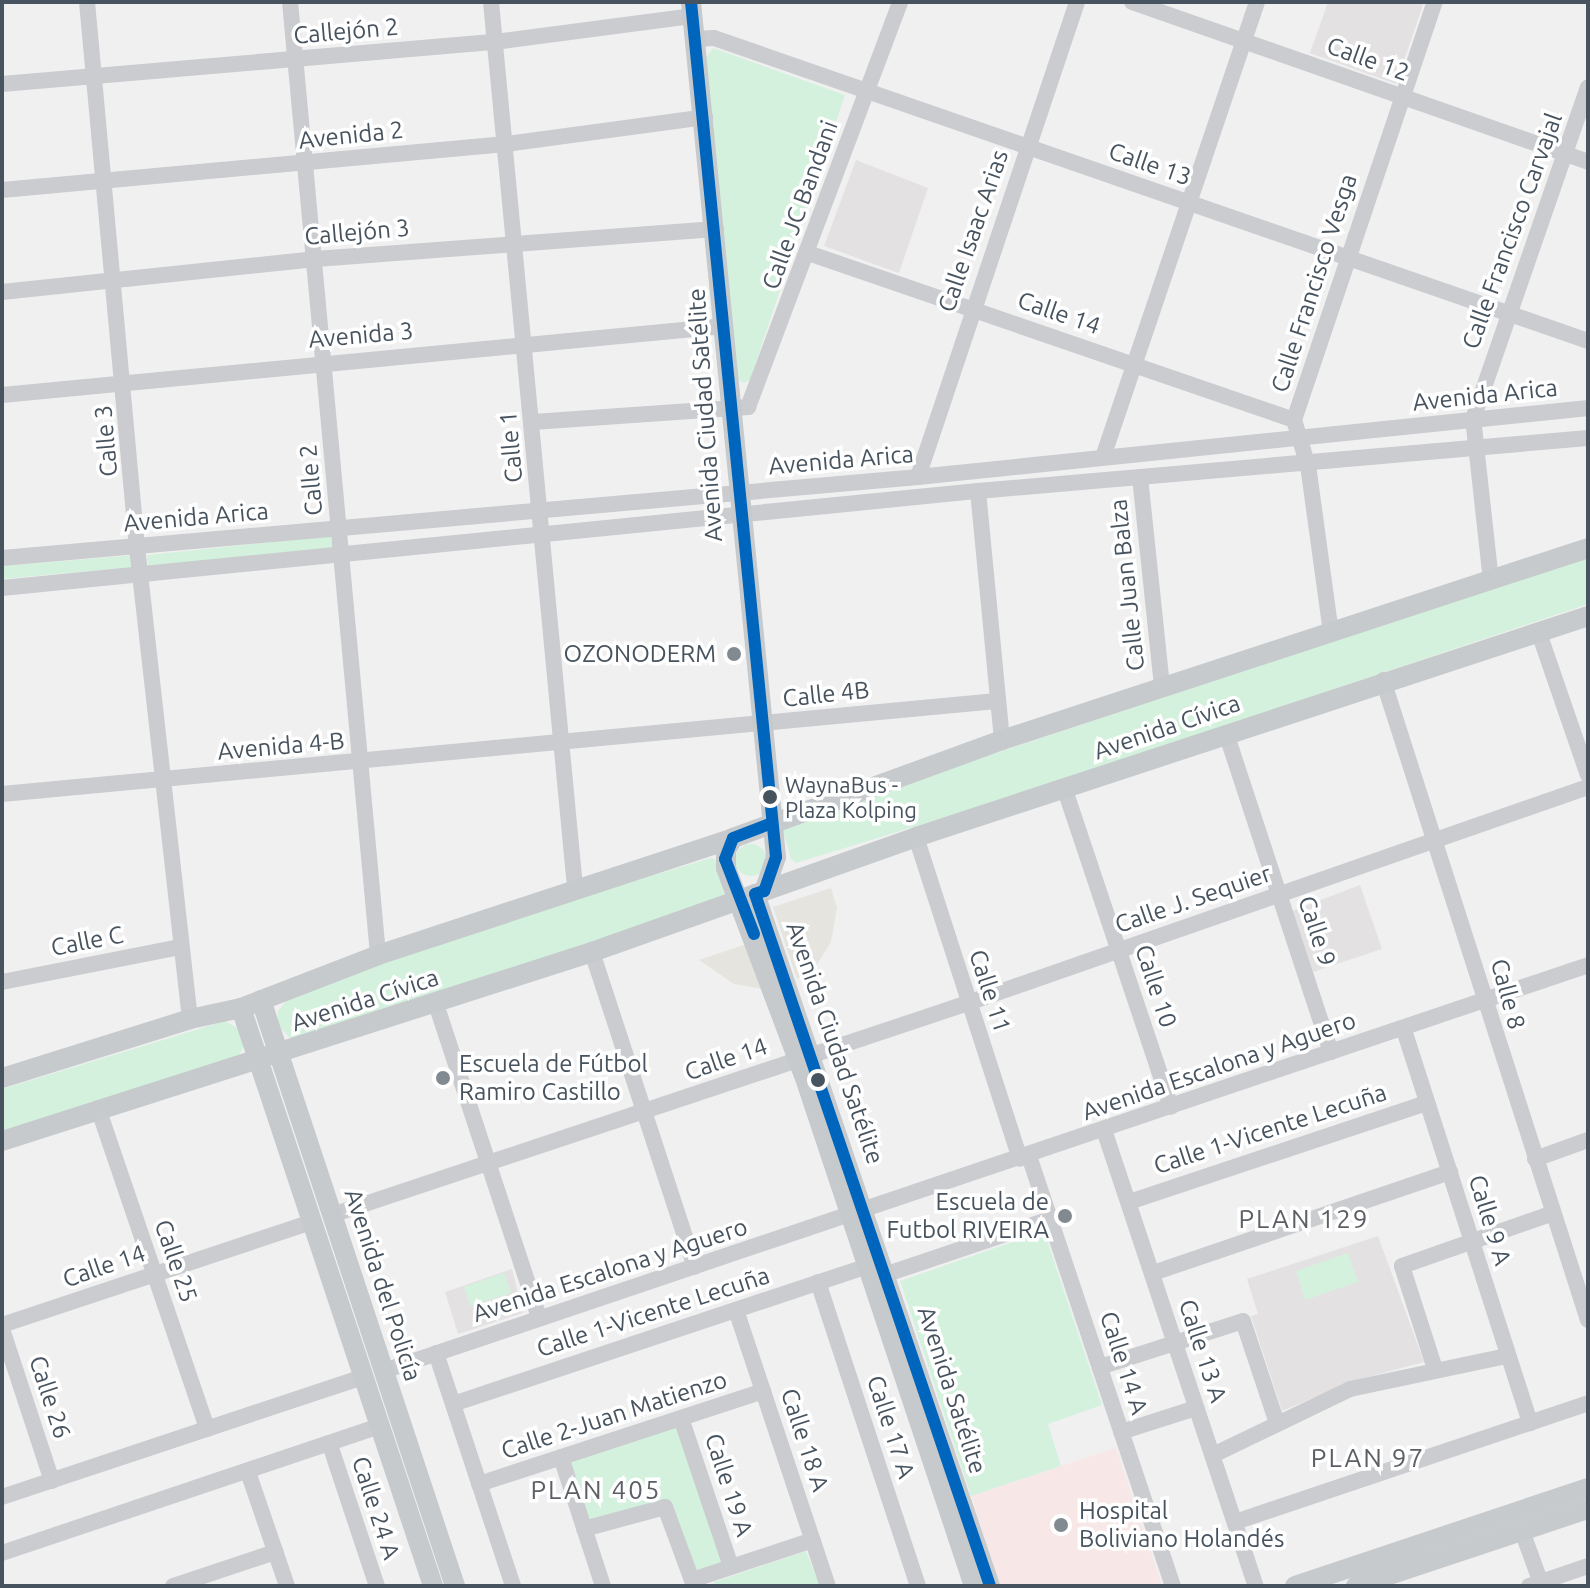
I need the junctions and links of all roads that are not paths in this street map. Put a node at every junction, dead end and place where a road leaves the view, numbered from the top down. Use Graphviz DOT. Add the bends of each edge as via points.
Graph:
graph roads {
  1 [pos="87,2"];
  2 [pos="290,2"];
  3 [pos="491,2"];
  4 [pos="900,2"];
  5 [pos="1077,2"];
  6 [pos="1132,2"];
  7 [pos="1257,2"];
  8 [pos="1435,2"];
  9 [pos="692,9"];
  10 [pos="696,39"];
  11 [pos="1244,40"];
  12 [pos="495,42"];
  13 [pos="295,60"];
  14 [pos="93,76"];
  15 [pos="2,84"];
  16 [pos="1588,87"];
  17 [pos="866,91"];
  18 [pos="1402,96"];
  19 [pos="705,117"];
  20 [pos="506,144"];
  21 [pos="1027,146"];
  22 [pos="1565,154"];
  23 [pos="1588,162"];
  24 [pos="305,164"];
  25 [pos="103,184"];
  26 [pos="2,190"];
  27 [pos="1188,202"];
  28 [pos="716,229"];
  29 [pos="516,242"];
  30 [pos="808,253"];
  31 [pos="1347,257"];
  32 [pos="316,259"];
  33 [pos="116,281"];
  34 [pos="2,292"];
  35 [pos="972,309"];
  36 [pos="1506,313"];
  37 [pos="725,326"];
  38 [pos="1588,341"];
  39 [pos="526,346"];
  40 [pos="326,361"];
  41 [pos="1131,364"];
  42 [pos="125,383"];
  43 [pos="2,395"];
  44 [pos="1588,408"];
  45 [pos="732,411"];
  46 [pos="1294,420"];
  47 [pos="1472,420"];
  48 [pos="533,422"];
  49 [pos="1588,438"];
  50 [pos="1299,439"];
  51 [pos="1477,448"];
  52 [pos="1103,457"];
  53 [pos="1308,466"];
  54 [pos="918,477"];
  55 [pos="1140,477"];
  56 [pos="978,491"];
  57 [pos="739,493"];
  58 [pos="541,507"];
  59 [pos="738,516"];
  60 [pos="340,528"];
  61 [pos="544,537"];
  62 [pos="137,547"];
  63 [pos="1588,548"];
  64 [pos="341,554"];
  65 [pos="2,558"];
  66 [pos="141,576"];
  67 [pos="1491,581"];
  68 [pos="2,588"];
  69 [pos="1588,616"];
  70 [pos="1331,633"];
  71 [pos="1539,633"];
  72 [pos="1383,680"];
  73 [pos="1162,688"];
  74 [pos="997,701"];
  75 [pos="759,725"];
  76 [pos="1226,733"];
  77 [pos="1002,740"];
  78 [pos="564,742"];
  79 [pos="362,763"];
  80 [pos="1588,775"];
  81 [pos="164,779"];
  82 [pos="1588,787"];
  83 [pos="1065,790"];
  84 [pos="2,794"];
  85 [pos="770,824"];
  86 [pos="916,837"];
  87 [pos="733,838"];
  88 [pos="1437,843"];
  89 [pos="575,888"];
  90 [pos="1280,894"];
  91 [pos="753,895"];
  92 [pos="181,947"];
  93 [pos="1119,950"];
  94 [pos="592,952"];
  95 [pos="378,955"];
  96 [pos="1588,965"];
  97 [pos="2,982"];
  98 [pos="261,1000"];
  99 [pos="1483,1002"];
  100 [pos="968,1003"];
  101 [pos="436,1004"];
  102 [pos="241,1008"];
  103 [pos="190,1019"];
  104 [pos="1404,1030"];
  105 [pos="1331,1052"];
  106 [pos="280,1055"];
  107 [pos="805,1058"];
  108 [pos="259,1062"];
  109 [pos="2,1078"];
  110 [pos="1427,1103"];
  111 [pos="1171,1107"];
  112 [pos="98,1108"];
  113 [pos="644,1112"];
  114 [pos="1104,1130"];
  115 [pos="1588,1140"];
  116 [pos="2,1141"];
  117 [pos="1024,1157"];
  118 [pos="1535,1159"];
  119 [pos="488,1163"];
  120 [pos="1450,1172"];
  121 [pos="1129,1202"];
  122 [pos="858,1212"];
  123 [pos="1553,1213"];
  124 [pos="332,1215"];
  125 [pos="1050,1219"];
  126 [pos="312,1222"];
  127 [pos="1470,1241"];
  128 [pos="695,1267"];
  129 [pos="879,1267"];
  130 [pos="1153,1273"];
  131 [pos="156,1274"];
  132 [pos="818,1282"];
  133 [pos="736,1310"];
  134 [pos="1587,1316"];
  135 [pos="539,1318"];
  136 [pos="2,1327"];
  137 [pos="1175,1342"];
  138 [pos="436,1353"];
  139 [pos="1507,1356"];
  140 [pos="1100,1367"];
  141 [pos="1435,1369"];
  142 [pos="384,1371"];
  143 [pos="363,1377"];
  144 [pos="763,1391"];
  145 [pos="1588,1403"];
  146 [pos="453,1404"];
  147 [pos="1196,1408"];
  148 [pos="681,1418"];
  149 [pos="400,1419"];
  150 [pos="1277,1423"];
  151 [pos="1530,1423"];
  152 [pos="379,1426"];
  153 [pos="207,1429"];
  154 [pos="1121,1432"];
  155 [pos="330,1445"];
  156 [pos="1213,1455"];
  157 [pos="561,1457"];
  158 [pos="942,1465"];
  159 [pos="248,1472"];
  160 [pos="52,1481"];
  161 [pos="479,1484"];
  162 [pos="1588,1488"];
  163 [pos="2,1497"];
  164 [pos="1588,1509"];
  165 [pos="1235,1522"];
  166 [pos="584,1529"];
  167 [pos="1522,1531"];
  168 [pos="813,1540"];
  169 [pos="275,1552"];
  170 [pos="2,1553"];
  171 [pos="1405,1560"];
  172 [pos="1588,1566"];
  173 [pos="731,1567"];
  174 [pos="693,1583"];
  175 [pos="916,1585"];
  176 [pos="1537,1585"];
  177 [pos="173,1586"];
  178 [pos="287,1586"];
  179 [pos="377,1586"];
  180 [pos="433,1586"];
  181 [pos="455,1586"];
  182 [pos="513,1586"];
  183 [pos="603,1586"];
  184 [pos="828,1586"];
  185 [pos="974,1586"];
  186 [pos="990,1586"];
  187 [pos="1173,1586"];
  188 [pos="1256,1586"];
  189 [pos="1295,1586"];
  190 [pos="1356,1586"];
  1 -- 14 [label="street, Calle 3"];
  2 -- 13 [label="street, Calle 2"];
  3 -- 12 [label="street, Calle 1"];
  4 -- 17 [label="street, Calle JC Bandani"];
  5 -- 21 [label="street, Calle Isaac Arias"];
  6 -- 11 [label="street, Calle 12"];
  7 -- 11 [label="street"];
  8 -- 18 [label="street, Calle Francisco Vesga"];
  9 -- 10 [label="main road, Avenida Ciudad Satélite"];
  9 -- 12 [label="street, Callejón 2"];
  10 -- 17 [label="street, Calle 13" via="714,38"];
  10 -- 19 [label="main road, Avenida Ciudad Satélite"];
  11 -- 18 [label="street, Calle 12"];
  11 -- 27 [label="street"];
  12 -- 13 [label="street, Callejón 2"];
  12 -- 20 [label="street, Calle 1"];
  13 -- 14 [label="street, Callejón 2"];
  13 -- 24 [label="street, Calle 2"];
  14 -- 15 [label="street, Callejón 2"];
  14 -- 25 [label="street, Calle 3"];
  16 -- 22 [label="street, Calle Francisco Carvajal"];
  17 -- 21 [label="street, Calle 13"];
  17 -- 30 [label="street, Calle JC Bandani"];
  18 -- 22 [label="street, Calle 12"];
  18 -- 31 [label="street, Calle Francisco Vesga"];
  19 -- 20 [label="street, Avenida 2"];
  19 -- 28 [label="main road, Avenida Ciudad Satélite"];
  20 -- 24 [label="street, Avenida 2"];
  20 -- 29 [label="street, Calle 1"];
  21 -- 27 [label="street, Calle 13"];
  21 -- 35 [label="street, Calle Isaac Arias"];
  22 -- 23 [label="street, Calle 12"];
  22 -- 36 [label="street, Calle Francisco Carvajal"];
  24 -- 25 [label="street, Avenida 2"];
  24 -- 32 [label="street, Calle 2"];
  25 -- 26 [label="street, Avenida 2"];
  25 -- 33 [label="street, Calle 3"];
  27 -- 31 [label="street, Calle 13"];
  27 -- 41 [label="street"];
  28 -- 29 [label="street, Callejón 3"];
  28 -- 37 [label="main road, Avenida Ciudad Satélite"];
  29 -- 32 [label="street, Callejón 3"];
  29 -- 39 [label="street, Calle 1"];
  30 -- 35 [label="street, Calle 14"];
  30 -- 45 [label="street, Calle JC Bandani" via="752,401"];
  31 -- 36 [label="street, Calle 13"];
  31 -- 46 [label="street, Calle Francisco Vesga"];
  32 -- 33 [label="street, Callejón 3"];
  32 -- 40 [label="street, Calle 2"];
  33 -- 34 [label="street, Callejón 3"];
  33 -- 42 [label="street, Calle 3"];
  35 -- 41 [label="street, Calle 14"];
  35 -- 54 [label="street, Calle Isaac Arias"];
  36 -- 38 [label="street, Calle 13"];
  36 -- 47 [label="street, Calle Francisco Carvajal"];
  37 -- 39 [label="street, Avenida 3"];
  37 -- 45 [label="main road, Avenida Ciudad Satélite"];
  39 -- 40 [label="street, Avenida 3"];
  39 -- 48 [label="street, Calle 1"];
  40 -- 42 [label="street, Avenida 3"];
  40 -- 60 [label="street, Calle 2"];
  41 -- 46 [label="street, Calle 14"];
  41 -- 52 [label="street"];
  42 -- 43 [label="street, Avenida 3"];
  42 -- 62 [label="street, Calle 3"];
  44 -- 47 [label="street, Avenida Arica"];
  45 -- 48 [label="street"];
  45 -- 57 [label="main road, Avenida Ciudad Satélite"];
  46 -- 50 [label="street, Calle Francisco Vesga"];
  47 -- 50 [label="street, Avenida Arica"];
  47 -- 51 [label="street, Calle Francisco Carvajal"];
  48 -- 58 [label="street, Calle 1"];
  49 -- 51 [label="street, Avenida Arica"];
  50 -- 52 [label="street, Avenida Arica"];
  50 -- 53 [label="street, Calle Francisco Vesga"];
  51 -- 53 [label="street, Avenida Arica"];
  51 -- 67 [label="street, Calle Francisco Carvajal"];
  52 -- 54 [label="street, Avenida Arica"];
  53 -- 55 [label="street, Avenida Arica"];
  53 -- 70 [label="street, Calle Francisco Vesga"];
  54 -- 57 [label="street, Avenida Arica"];
  55 -- 56 [label="street, Avenida Arica"];
  55 -- 73 [label="street, Calle Juan Balza"];
  56 -- 59 [label="street, Avenida Arica"];
  56 -- 74 [label="street"];
  57 -- 58 [label="street, Avenida Arica"];
  57 -- 59 [label="main road, Avenida Ciudad Satélite"];
  58 -- 60 [label="street, Avenida Arica"];
  58 -- 61 [label="street, Calle 1"];
  59 -- 61 [label="street, Avenida Arica"];
  59 -- 75 [label="main road, Avenida Ciudad Satélite"];
  60 -- 62 [label="street, Avenida Arica"];
  60 -- 64 [label="street, Calle 2"];
  61 -- 64 [label="street, Avenida Arica"];
  61 -- 78 [label="street, Calle 1"];
  62 -- 65 [label="street, Avenida Arica"];
  62 -- 66 [label="street, Calle 3"];
  63 -- 67 [label="main road, Avenida Cívica"];
  64 -- 66 [label="street, Avenida Arica"];
  64 -- 79 [label="street, Calle 2"];
  66 -- 68 [label="street, Avenida Arica"];
  66 -- 81 [label="street, Calle 3"];
  67 -- 70 [label="main road, Avenida Cívica"];
  69 -- 71 [label="main road, Avenida Cívica"];
  70 -- 73 [label="main road, Avenida Cívica"];
  71 -- 72 [label="main road, Avenida Cívica"];
  71 -- 80 [label="street"];
  72 -- 76 [label="main road, Avenida Cívica"];
  72 -- 88 [label="street, Calle 8"];
  73 -- 77 [label="main road, Avenida Cívica"];
  74 -- 75 [label="street, Calle 4B"];
  74 -- 77 [label="street"];
  75 -- 78 [label="street, Calle 4B"];
  75 -- 85 [label="main road, Avenida Ciudad Satélite"];
  76 -- 83 [label="main road, Avenida Cívica"];
  76 -- 90 [label="street, Calle 9"];
  77 -- 85 [label="main road, Avenida Cívica"];
  78 -- 79 [label="street, Avenida 4-B"];
  78 -- 89 [label="street, Calle 1"];
  79 -- 81 [label="street, Avenida 4-B"];
  79 -- 95 [label="street, Calle 2"];
  81 -- 84 [label="street, Avenida 4-B"];
  81 -- 92 [label="street, Calle 3"];
  82 -- 88 [label="street, Calle J. Sequier"];
  83 -- 86 [label="main road, Avenida Cívica"];
  83 -- 93 [label="street, Calle 10"];
  85 -- 87 [label="main road, Avenida Cívica"];
  85 -- 91 [label="main road, Avenida Ciudad Satélite" via="776,857"];
  86 -- 91 [label="main road, Avenida Cívica"];
  86 -- 100 [label="street, Calle 11"];
  87 -- 89 [label="main road, Avenida Cívica"];
  87 -- 91 [label="main road, Avenida Ciudad Satélite" via="725,859"];
  88 -- 90 [label="street, Calle J. Sequier"];
  88 -- 99 [label="street, Calle 8"];
  89 -- 95 [label="main road, Avenida Cívica"];
  90 -- 93 [label="street, Calle J. Sequier"];
  90 -- 105 [label="street, Calle 9"];
  91 -- 94 [label="main road, Avenida Cívica"];
  91 -- 107 [label="main road, Avenida Ciudad Satélite"];
  92 -- 97 [label="street, Calle C"];
  92 -- 103 [label="street, Calle 3"];
  93 -- 100 [label="street, Calle J. Sequier"];
  93 -- 111 [label="street, Calle 10"];
  94 -- 101 [label="main road, Avenida Cívica"];
  94 -- 113 [label="street"];
  95 -- 98 [label="main road, Avenida Cívica"];
  96 -- 99 [label="street, Avenida Escalona y Aguero"];
  98 -- 102 [label="main road, Avenida Cívica"];
  98 -- 106 [label="main road, Avenida del Policía"];
  99 -- 104 [label="street, Avenida Escalona y Aguero"];
  99 -- 118 [label="street, Calle 8"];
  100 -- 107 [label="street, Calle J. Sequier"];
  100 -- 117 [label="street, Calle 11"];
  101 -- 106 [label="main road, Avenida Cívica"];
  101 -- 119 [label="street"];
  102 -- 103 [label="main road, Avenida Cívica"];
  102 -- 108 [label="main road, Avenida del Policía"];
  103 -- 109 [label="main road, Avenida Cívica"];
  104 -- 105 [label="street, Avenida Escalona y Aguero"];
  104 -- 110 [label="street, Calle 9 A"];
  105 -- 111 [label="street, Avenida Escalona y Aguero"];
  106 -- 108 [label="main road, Avenida Cívica"];
  106 -- 124 [label="main road, Avenida del Policía"];
  107 -- 113 [label="street, Calle 14"];
  107 -- 122 [label="main road, Avenida Ciudad Satélite"];
  108 -- 112 [label="main road, Avenida Cívica"];
  108 -- 126 [label="main road, Avenida del Policía"];
  110 -- 120 [label="street, Calle 9 A"];
  110 -- 121 [label="street, Calle 1-Vicente Lecuña"];
  111 -- 114 [label="street, Avenida Escalona y Aguero"];
  112 -- 116 [label="main road, Avenida Cívica"];
  112 -- 131 [label="street, Calle 25"];
  113 -- 119 [label="street, Calle 14"];
  113 -- 128 [label="street"];
  114 -- 117 [label="street, Avenida Escalona y Aguero"];
  114 -- 121 [label="street, Calle 13 A"];
  115 -- 118 [label="street"];
  117 -- 122 [label="street, Avenida Escalona y Aguero"];
  117 -- 125 [label="street, Calle 14 A"];
  118 -- 123 [label="street, Calle 8"];
  119 -- 124 [label="street, Calle 14"];
  119 -- 135 [label="street"];
  120 -- 127 [label="street, Calle 9 A"];
  120 -- 130 [label="street"];
  121 -- 130 [label="street, Calle 13 A"];
  122 -- 128 [label="street, Avenida Escalona y Aguero"];
  122 -- 129 [label="main road, Avenida Satélite"];
  123 -- 127 [label="street"];
  123 -- 134 [label="street, Calle 8"];
  124 -- 126 [label="main road"];
  124 -- 142 [label="main road, Avenida del Policía"];
  125 -- 129 [label="street, Calle 1-Vicente Lecuña"];
  125 -- 140 [label="street, Calle 14 A"];
  126 -- 131 [label="street, Calle 14"];
  126 -- 143 [label="main road, Avenida del Policía"];
  127 -- 139 [label="street, Calle 9 A"];
  127 -- 141 [label="street" via="1402,1266"];
  128 -- 135 [label="street, Avenida Escalona y Aguero"];
  129 -- 132 [label="street, Calle 1-Vicente Lecuña"];
  129 -- 158 [label="main road, Avenida Satélite"];
  130 -- 137 [label="street, Calle 13 A"];
  131 -- 136 [label="street, Calle 14"];
  131 -- 153 [label="street, Calle 25"];
  132 -- 133 [label="street, Calle 1-Vicente Lecuña"];
  132 -- 175 [label="street, Calle 17 A"];
  133 -- 144 [label="street, Calle 18 A"];
  133 -- 146 [label="street, Calle 1-Vicente Lecuña"];
  135 -- 138 [label="street, Avenida Escalona y Aguero"];
  136 -- 160 [label="street, Calle 26"];
  137 -- 140 [label="street"];
  137 -- 147 [label="street, Calle 13 A"];
  137 -- 150 [label="street" via="1243,1321"];
  138 -- 142 [label="street, Avenida Escalona y Aguero"];
  138 -- 146 [label="street"];
  139 -- 141 [label="street"];
  139 -- 151 [label="street, Calle 9 A"];
  140 -- 154 [label="street, Calle 14 A"];
  141 -- 150 [label="street" via="1350,1389"];
  142 -- 143 [label="main road"];
  142 -- 149 [label="main road, Avenida del Policía"];
  143 -- 152 [label="main road, Avenida del Policía"];
  143 -- 153 [label="street"];
  144 -- 148 [label="street, Calle 2-Juan Matienzo"];
  144 -- 168 [label="street, Calle 18 A"];
  145 -- 151 [label="street"];
  146 -- 161 [label="street"];
  147 -- 154 [label="street"];
  147 -- 156 [label="street, Calle 13 A"];
  148 -- 157 [label="street, Calle 2-Juan Matienzo"];
  148 -- 173 [label="street, Calle 19 A"];
  149 -- 152 [label="main road"];
  149 -- 181 [label="main road, Avenida del Policía"];
  150 -- 156 [label="street"];
  151 -- 165 [label="street"];
  152 -- 155 [label="street"];
  152 -- 180 [label="main road, Avenida del Policía"];
  153 -- 160 [label="street"];
  154 -- 187 [label="street, Calle 14 A"];
  155 -- 159 [label="street"];
  155 -- 179 [label="street, Calle 24 A"];
  156 -- 165 [label="street, Calle 13 A"];
  157 -- 161 [label="street, Calle 2-Juan Matienzo"];
  157 -- 166 [label="street"];
  158 -- 185 [label="main road, Avenida Satélite"];
  158 -- 186 [label="main road, Avenida Satélite"];
  159 -- 169 [label="street"];
  159 -- 170 [label="street"];
  160 -- 163 [label="street"];
  161 -- 182 [label="street"];
  162 -- 171 [label="main road"];
  164 -- 167 [label="main road"];
  165 -- 188 [label="street, Calle 13 A"];
  166 -- 174 [label="street" via="665,1507"];
  166 -- 183 [label="street"];
  167 -- 171 [label="main road"];
  167 -- 176 [label="street"];
  168 -- 173 [label="street"];
  168 -- 184 [label="street, Calle 18 A"];
  169 -- 177 [label="street"];
  169 -- 178 [label="street"];
  171 -- 189 [label="main road"];
  171 -- 190 [label="main road"];
  172 -- 176 [label="street"];
  173 -- 174 [label="street"];
}
